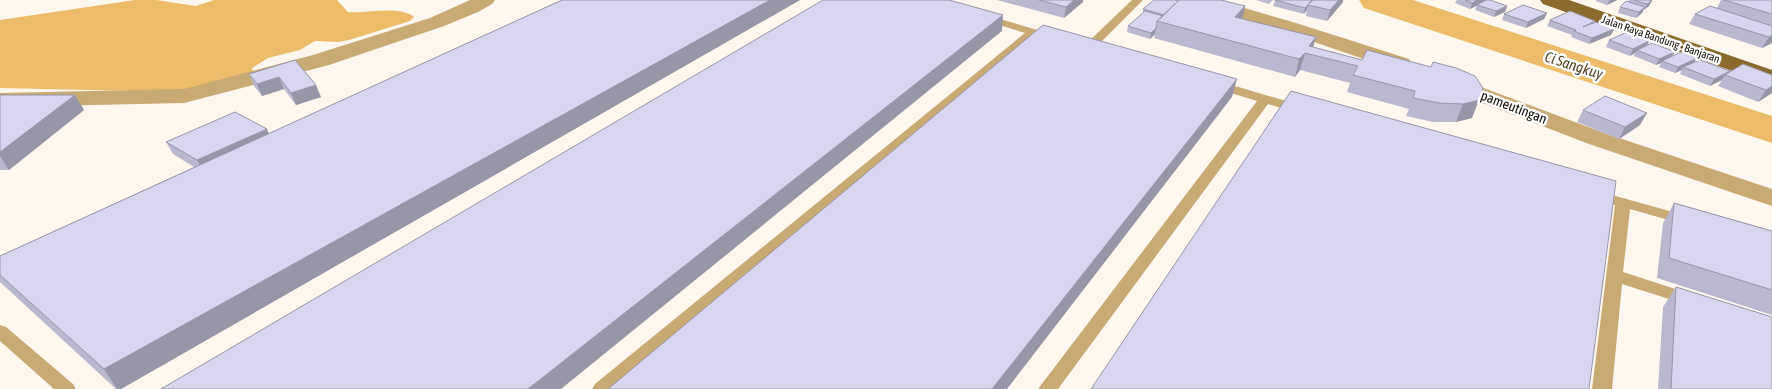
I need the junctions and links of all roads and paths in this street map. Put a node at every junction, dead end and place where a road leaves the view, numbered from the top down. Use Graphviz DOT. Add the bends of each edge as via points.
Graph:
graph roads {
  1 [pos="485,0"];
  2 [pos="1138,0"];
  3 [pos="1194,0"];
  4 [pos="1550,0"];
  5 [pos="968,13"];
  6 [pos="1033,32"];
  7 [pos="1052,37"];
  8 [pos="1070,42"];
  9 [pos="1089,47"];
  10 [pos="1107,52"];
  11 [pos="1772,78"];
  12 [pos="1200,80"];
  13 [pos="1264,99"];
  14 [pos="0,100"];
  15 [pos="1312,113"];
  16 [pos="1585,191"];
  17 [pos="1772,198"];
  18 [pos="1623,202"];
  19 [pos="1697,223"];
  20 [pos="1614,274"];
  21 [pos="1707,305"];
  22 [pos="0,331"];
  23 [pos="66,389"];
  24 [pos="602,389"];
  25 [pos="1048,389"];
  26 [pos="1602,389"];
  1 -- 14 [label="street" via="436,22 321,60 184,96"];
  2 -- 9 [label="lane"];
  3 -- 17 [label="street, pameutingan" via="1394,61 1616,146"];
  4 -- 11 [label="main road, Jalan Raya Bandung - Banjaran"];
  5 -- 6 [label="lane"];
  6 -- 7 [label="lane"];
  6 -- 24 [label="lane"];
  8 -- 9 [label="lane"];
  9 -- 10 [label="lane"];
  12 -- 13 [label="lane"];
  13 -- 15 [label="lane"];
  13 -- 25 [label="lane"];
  16 -- 18 [label="lane"];
  18 -- 19 [label="lane"];
  18 -- 20 [label="lane"];
  20 -- 21 [label="lane"];
  20 -- 26 [label="lane"];
  22 -- 23 [label="lane"];
}
